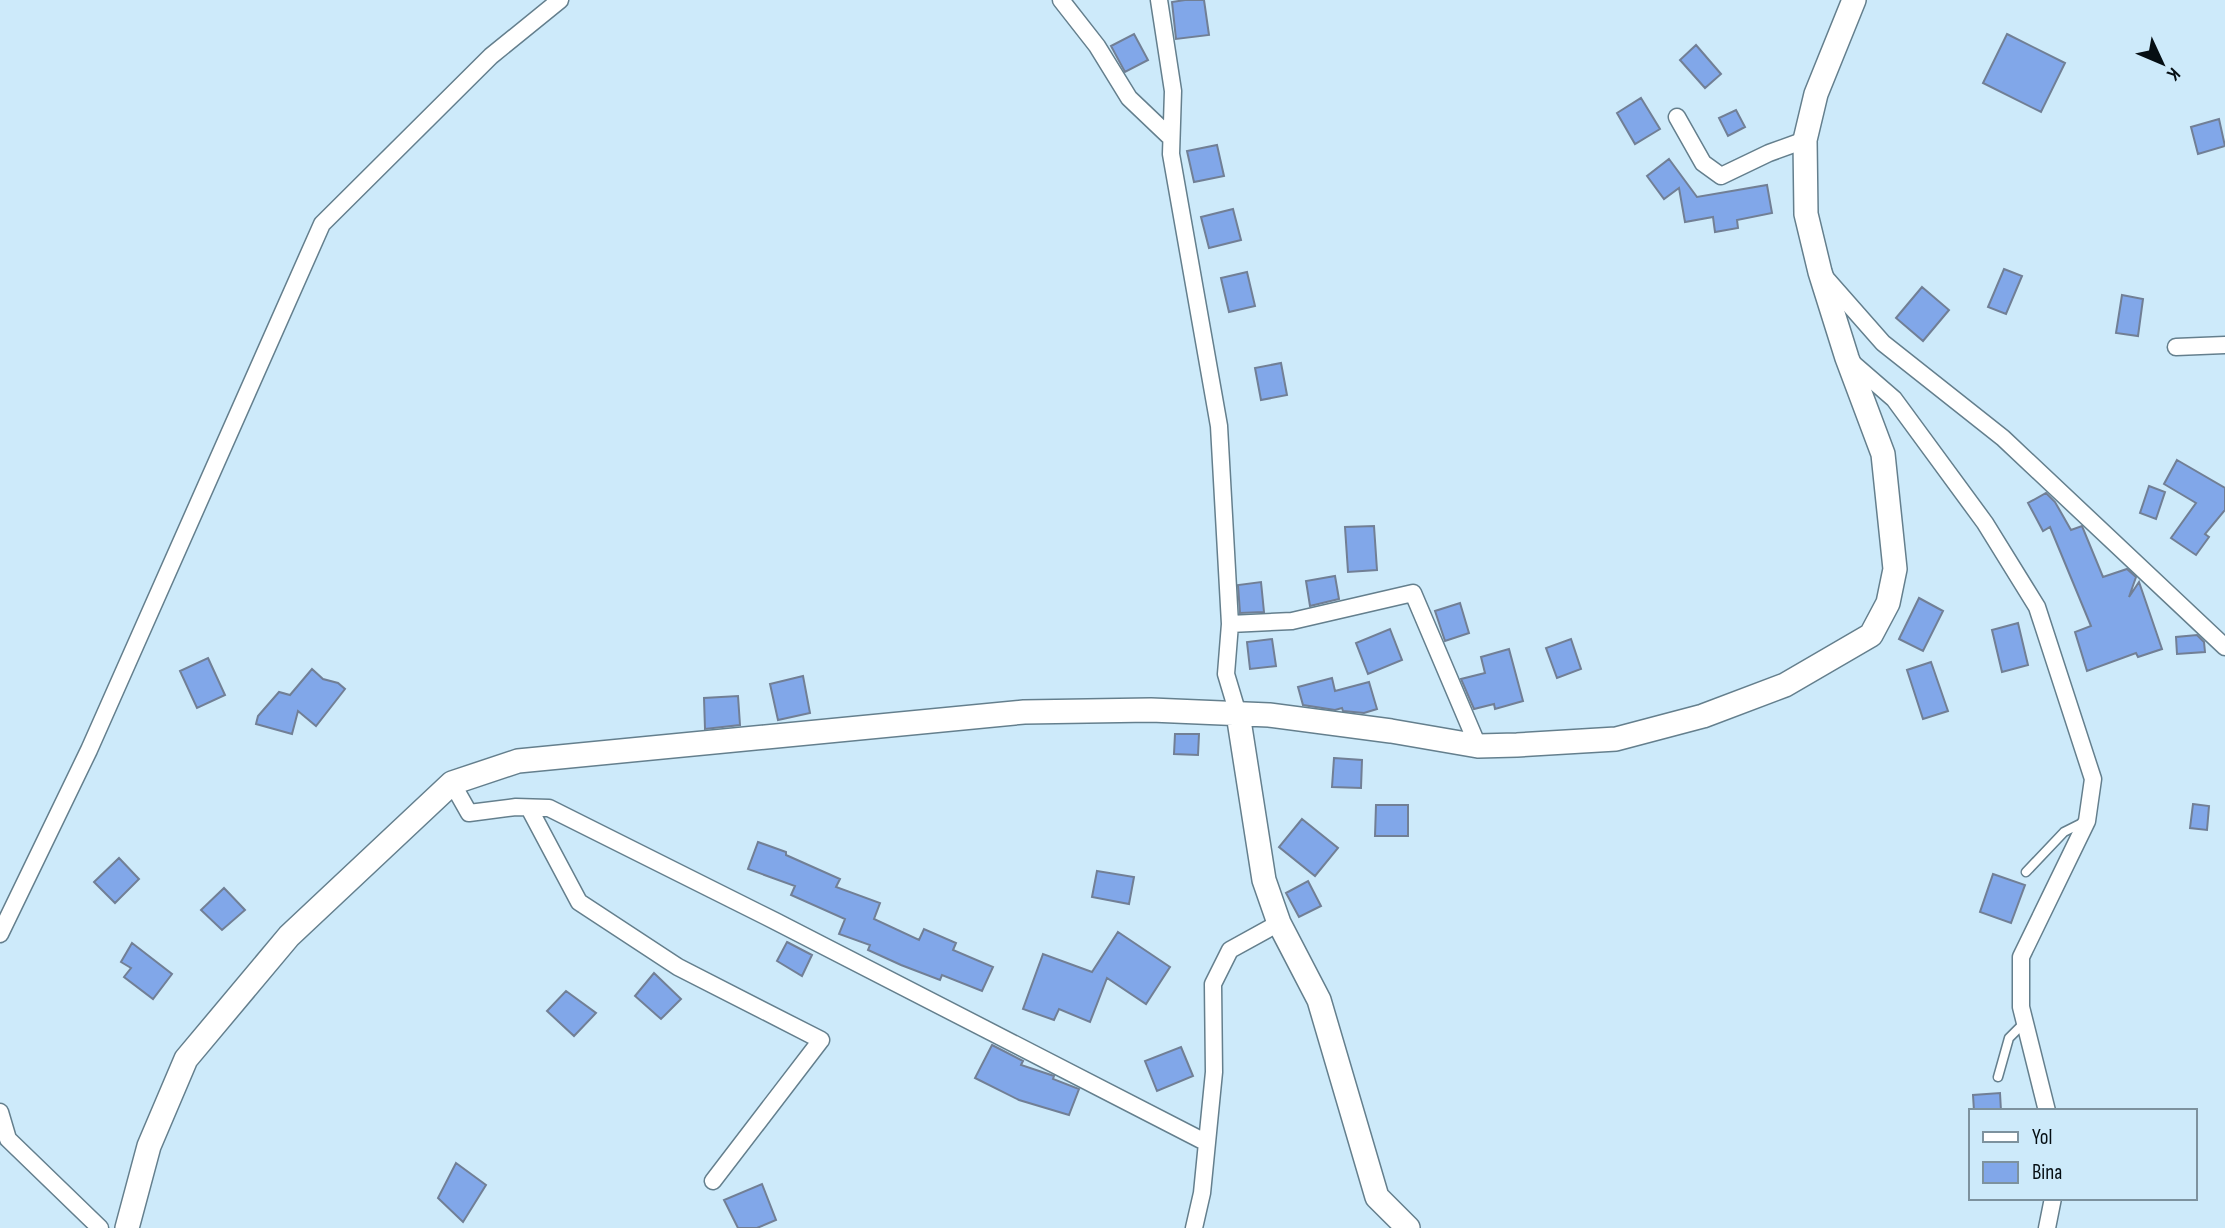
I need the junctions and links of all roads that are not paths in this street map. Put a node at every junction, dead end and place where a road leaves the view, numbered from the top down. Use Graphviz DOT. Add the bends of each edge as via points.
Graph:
graph roads {
  1 [pos="560,0"];
  2 [pos="1061,0"];
  3 [pos="1159,0"];
  4 [pos="1854,0"];
  5 [pos="1676,117"];
  6 [pos="1171,138"];
  7 [pos="1805,140"];
  8 [pos="1820,272"];
  9 [pos="2225,345"];
  10 [pos="2176,347"];
  11 [pos="1847,358"];
  12 [pos="1230,624"];
  13 [pos="2225,647"];
  14 [pos="1238,714"];
  15 [pos="1478,746"];
  16 [pos="452,783"];
  17 [pos="529,808"];
  18 [pos="2087,821"];
  19 [pos="2026,872"];
  20 [pos="1279,923"];
  21 [pos="0,934"];
  22 [pos="2025,1022"];
  23 [pos="1998,1077"];
  24 [pos="2047,1109"];
  25 [pos="0,1112"];
  26 [pos="4,1137"];
  27 [pos="1207,1143"];
  28 [pos="713,1181"];
  29 [pos="2053,1200"];
  30 [pos="100,1228"];
  31 [pos="127,1228"];
  32 [pos="1194,1228"];
  33 [pos="1408,1228"];
  34 [pos="2047,1228"];
  1 -- 21 [label="street" via="491,56 322,224 89,750"];
  2 -- 6 [label="street" via="1129,98"];
  3 -- 6 [label="street" via="1173,91"];
  4 -- 7 [label="main road" via="1816,94"];
  5 -- 7 [label="street" via="1703,163 1721,176"];
  6 -- 12 [label="street" via="1219,426"];
  7 -- 8 [label="main road" via="1806,214"];
  8 -- 11 [label="main road"];
  8 -- 13 [label="street" via="1883,342 2003,438"];
  9 -- 10 [label="street"];
  11 -- 15 [label="main road" via="1883,454 1895,569 1888,603 1871,635 1785,685 1703,716 1616,739"];
  11 -- 18 [label="street" via="1894,399 1985,523 2037,607 2093,779"];
  12 -- 14 [label="street" via="1226,674"];
  12 -- 15 [label="street" via="1292,621 1413,593"];
  14 -- 15 [label="main road"];
  14 -- 16 [label="main road" via="1024,712 519,761"];
  14 -- 20 [label="main road" via="1264,880"];
  16 -- 17 [label="street" via="469,813"];
  16 -- 31 [label="main road" via="289,936 186,1059 149,1146"];
  17 -- 27 [label="street" via="549,808"];
  17 -- 28 [label="street" via="579,902 678,967 821,1040"];
  18 -- 19 [label="lane" via="2064,832"];
  18 -- 22 [label="street" via="2021,957"];
  20 -- 27 [label="street" via="1230,950 1213,984 1214,1072"];
  20 -- 33 [label="main road" via="1319,1000 1377,1197"];
  22 -- 23 [label="lane" via="2009,1038"];
  22 -- 24 [label="street"];
  25 -- 26 [label="street"];
  26 -- 30 [label="street"];
  27 -- 32 [label="street"];
  29 -- 34 [label="street"];
}
